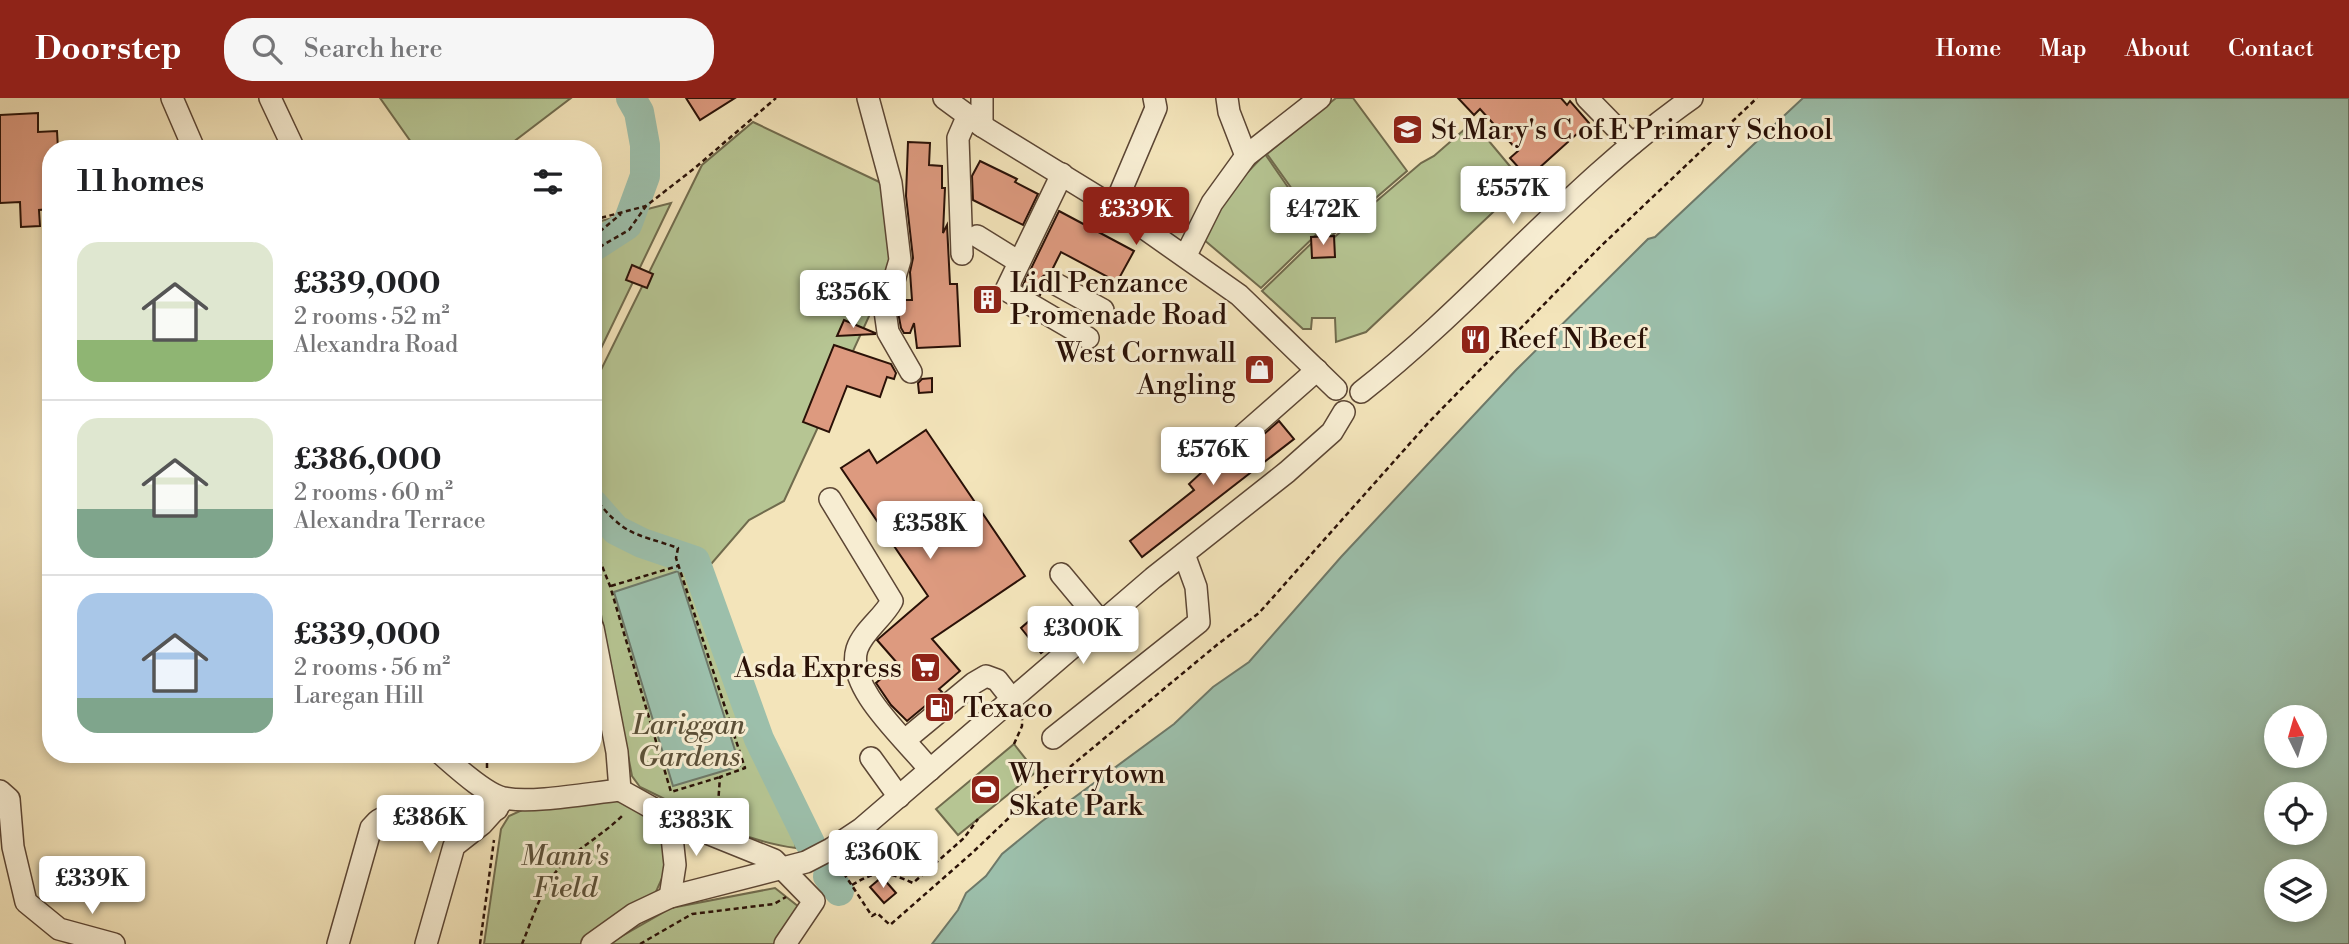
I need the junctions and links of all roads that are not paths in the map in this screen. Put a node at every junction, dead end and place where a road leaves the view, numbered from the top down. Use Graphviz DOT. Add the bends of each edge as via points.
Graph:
graph roads {
  1 [pos="172,98"];
  2 [pos="270,98"];
  3 [pos="868,98"];
  4 [pos="944,98"];
  5 [pos="982,98"];
  6 [pos="1154,98"];
  7 [pos="1227,98"];
  8 [pos="1320,98"];
  9 [pos="1587,98"];
  10 [pos="1687,100"];
  11 [pos="1297,106"];
  12 [pos="975,120"];
  13 [pos="190,140"];
  14 [pos="290,140"];
  15 [pos="1632,144"];
  16 [pos="1246,156"];
  17 [pos="1062,174"];
  18 [pos="1114,206"];
  19 [pos="977,236"];
  20 [pos="962,254"];
  21 [pos="1186,255"];
  22 [pos="1019,262"];
  23 [pos="1054,283"];
  24 [pos="1080,297"];
  25 [pos="1103,310"];
  26 [pos="1065,324"];
  27 [pos="1088,338"];
  28 [pos="1317,370"];
  29 [pos="911,372"];
  30 [pos="1336,389"];
  31 [pos="1361,392"];
  32 [pos="1344,412"];
  33 [pos="1241,437"];
  34 [pos="830,499"];
  35 [pos="1184,554"];
  36 [pos="1061,574"];
  37 [pos="1101,622"];
  38 [pos="602,674"];
  39 [pos="1012,699"];
  40 [pos="1053,738"];
  41 [pos="905,740"];
  42 [pos="870,758"];
  43 [pos="453,763"];
  44 [pos="930,770"];
  45 [pos="0,791"];
  46 [pos="629,795"];
  47 [pos="899,797"];
  48 [pos="500,804"];
  49 [pos="670,818"];
  50 [pos="784,869"];
  51 [pos="670,897"];
  52 [pos="114,944"];
  53 [pos="338,944"];
  54 [pos="426,944"];
  55 [pos="592,944"];
  56 [pos="785,944"];
  1 -- 13 [label="street"];
  2 -- 14 [label="street"];
  3 -- 29 [label="street" via="891,183 900,260 885,311 888,332"];
  4 -- 12 [label="street"];
  5 -- 12 [label="street"];
  6 -- 18 [label="street" via="1156,108"];
  7 -- 16 [label="street"];
  8 -- 11 [label="street"];
  9 -- 15 [label="street"];
  10 -- 15 [label="street"];
  11 -- 16 [label="street"];
  12 -- 17 [label="street"];
  12 -- 20 [label="street" via="958,138"];
  15 -- 31 [label="street" via="1410,353"];
  16 -- 21 [label="street" via="1212,203"];
  17 -- 18 [label="street"];
  17 -- 22 [label="street"];
  18 -- 21 [label="street"];
  19 -- 22 [label="street"];
  21 -- 28 [label="street" via="1239,295"];
  22 -- 26 [label="street" via="1006,290"];
  23 -- 24 [label="street"];
  24 -- 25 [label="street"];
  24 -- 26 [label="street"];
  26 -- 27 [label="street"];
  28 -- 30 [label="street"];
  28 -- 33 [label="street"];
  30 -- 31 [label="street" via="1350,384"];
  30 -- 32 [label="street" via="1334,403"];
  31 -- 32 [label="street" via="1360,406"];
  32 -- 35 [label="street" via="1323,440"];
  34 -- 41 [label="street" via="892,601 858,647 855,666 863,689"];
  35 -- 37 [label="street"];
  35 -- 40 [label="street" via="1196,587 1199,622"];
  36 -- 37 [label="street"];
  37 -- 39 [label="street"];
  38 -- 46 [label="street"];
  39 -- 41 [label="street" via="997,680 986,676"];
  39 -- 44 [label="street"];
  41 -- 44 [label="street"];
  42 -- 47 [label="street"];
  43 -- 48 [label="street"];
  44 -- 47 [label="street"];
  45 -- 52 [label="street" via="9,799 13,847 26,902 59,929"];
  46 -- 48 [label="street"];
  46 -- 49 [label="street"];
  47 -- 50 [label="street" via="831,849"];
  48 -- 53 [label="street" via="404,813 380,820 371,828"];
  48 -- 54 [label="street" via="454,846"];
  49 -- 50 [label="street" via="774,860"];
  49 -- 51 [label="street" via="675,865"];
  50 -- 51 [label="street"];
  50 -- 56 [label="street" via="814,901"];
  51 -- 55 [label="street"];
}
